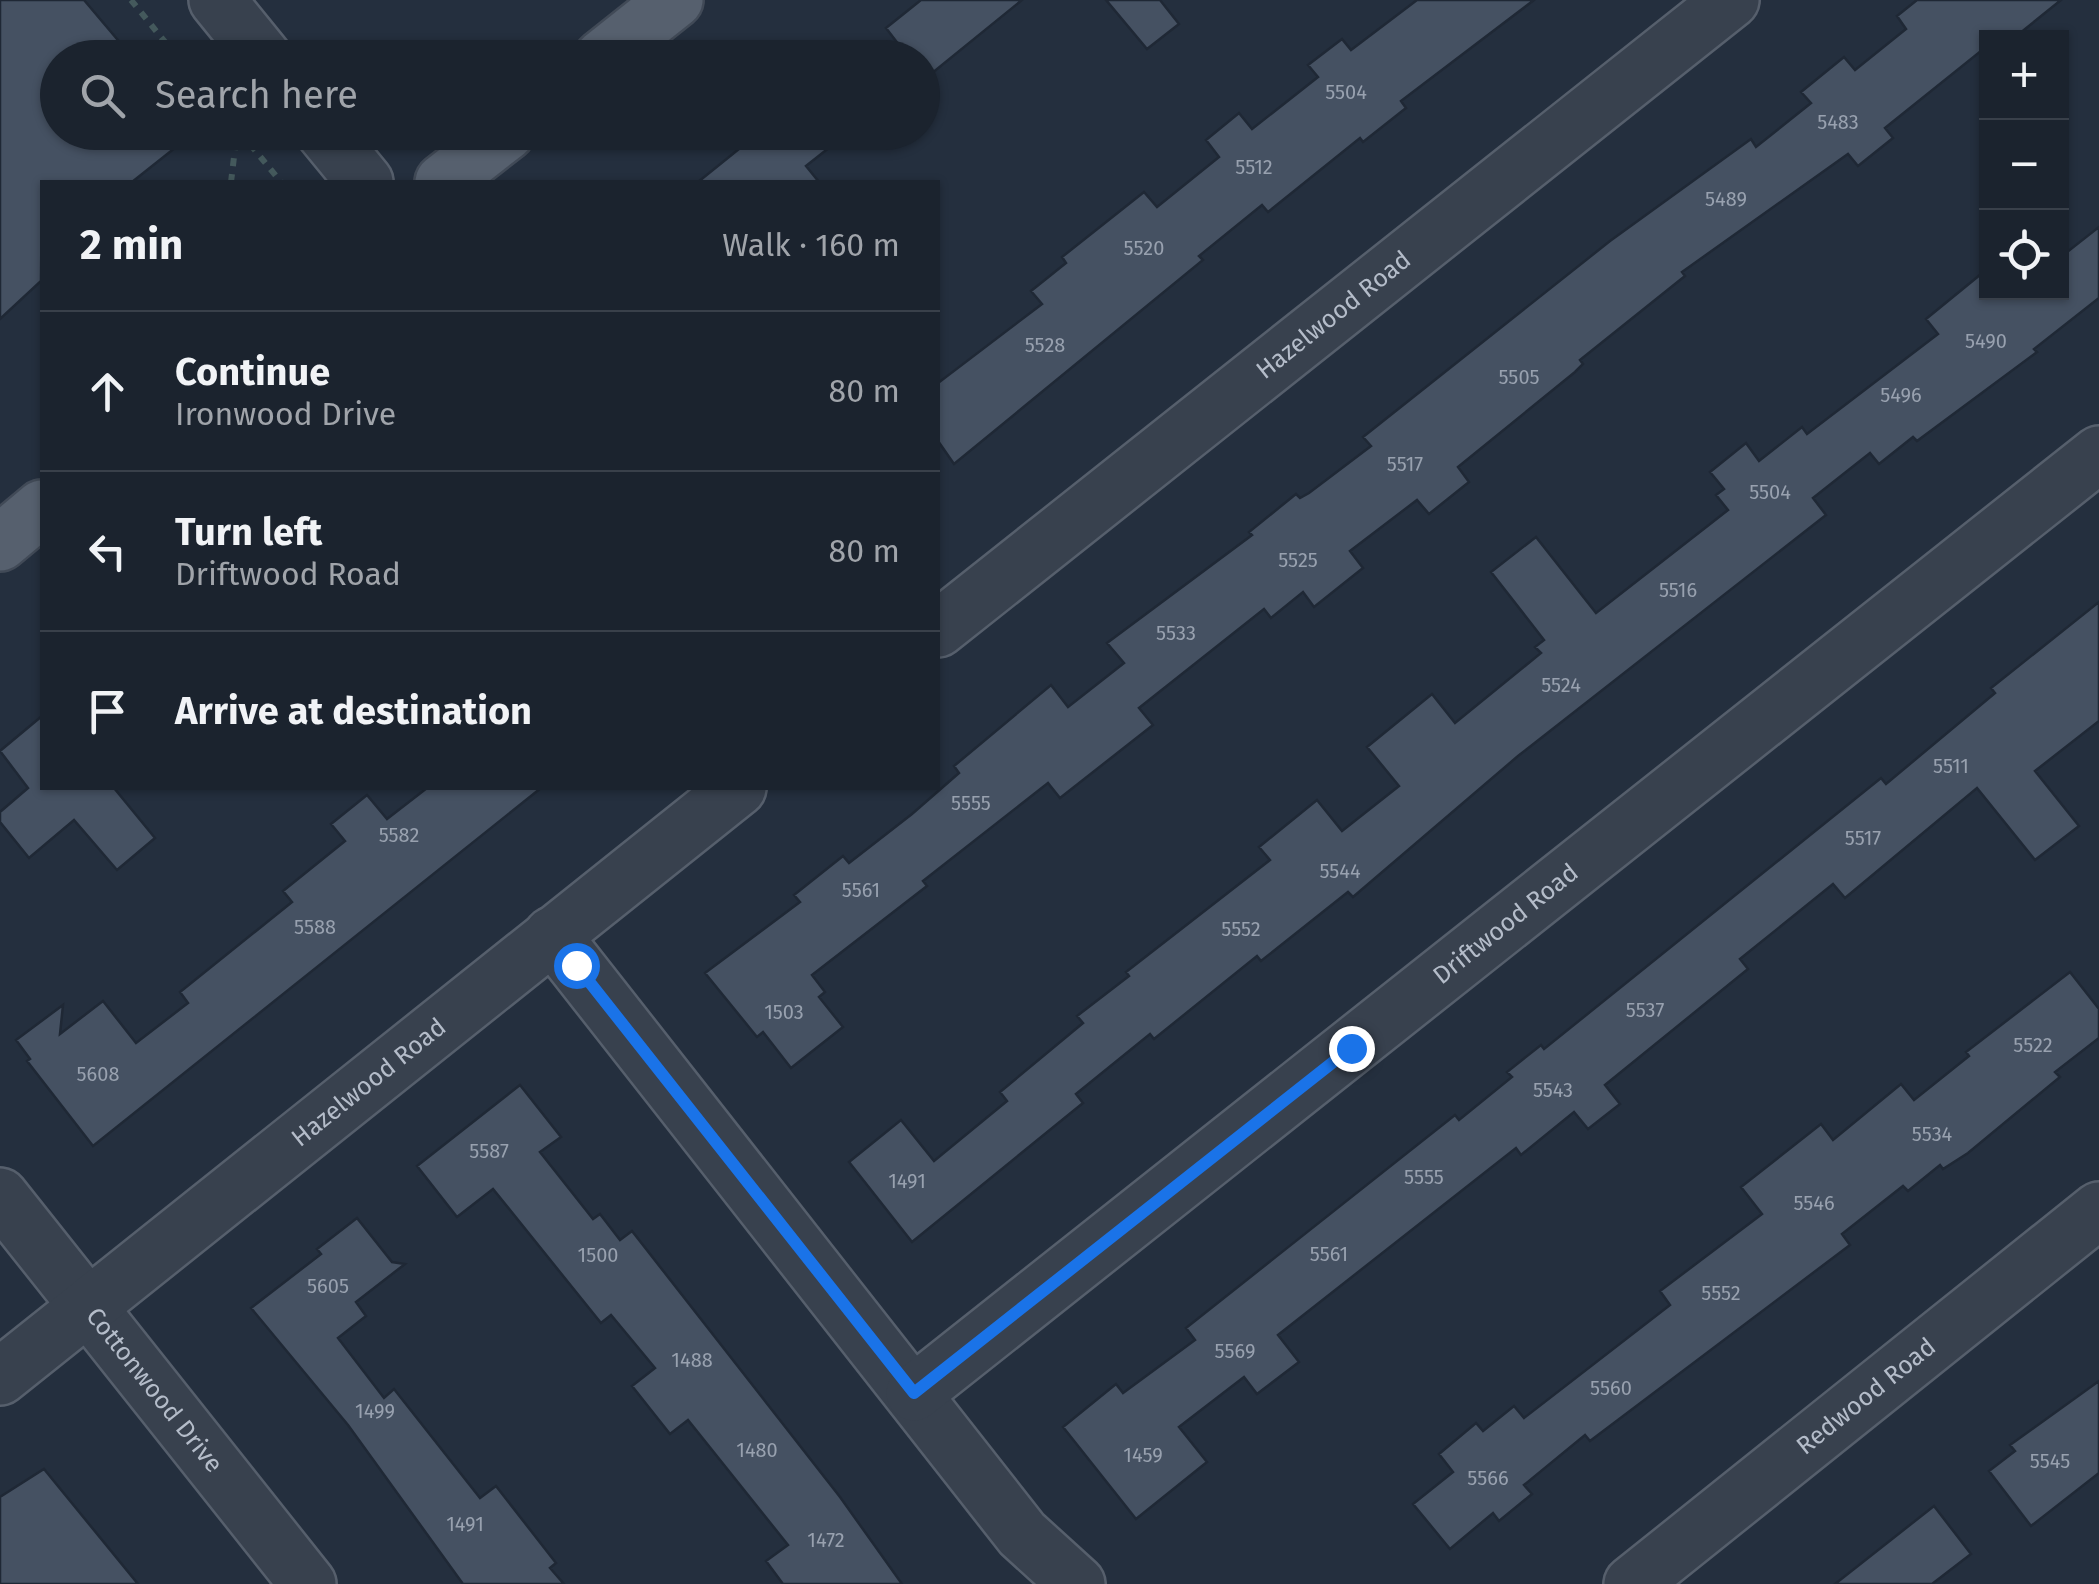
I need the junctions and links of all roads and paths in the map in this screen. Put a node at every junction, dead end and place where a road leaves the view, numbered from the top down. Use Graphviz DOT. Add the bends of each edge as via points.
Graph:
graph roads {
  1 [pos="131,0"];
  2 [pos="217,0"];
  3 [pos="674,0"];
  4 [pos="1731,0"];
  5 [pos="163,40"];
  6 [pos="249,40"];
  7 [pos="624,40"];
  8 [pos="236,150"];
  9 [pos="253,150"];
  10 [pos="339,150"];
  11 [pos="483,150"];
  12 [pos="232,180"];
  13 [pos="278,180"];
  14 [pos="363,180"];
  15 [pos="446,180"];
  16 [pos="2099,454"];
  17 [pos="40,510"];
  18 [pos="0,543"];
  19 [pos="940,627"];
  20 [pos="735,790"];
  21 [pos="552,934"];
  22 [pos="0,1196"];
  23 [pos="2099,1210"];
  24 [pos="88,1307"];
  25 [pos="0,1377"];
  26 [pos="914,1393"];
  27 [pos="308,1584"];
  28 [pos="1077,1584"];
  29 [pos="1632,1584"];
  1 -- 5 [label="path"];
  2 -- 6 [label="street"];
  3 -- 7 [label="main road"];
  4 -- 19 [label="street, Hazelwood Road"];
  8 -- 12 [label="path"];
  9 -- 13 [label="path"];
  10 -- 14 [label="street"];
  11 -- 15 [label="main road"];
  16 -- 26 [label="street, Driftwood Road"];
  17 -- 18 [label="main road"];
  20 -- 21 [label="street, Hazelwood Road"];
  21 -- 24 [label="street, Hazelwood Road"];
  21 -- 26 [label="street"];
  22 -- 24 [label="street, Cottonwood Drive"];
  23 -- 29 [label="street, Redwood Road"];
  24 -- 25 [label="street, Hazelwood Road"];
  24 -- 27 [label="street, Cottonwood Drive"];
  26 -- 28 [label="street" via="1022,1534"];
}
